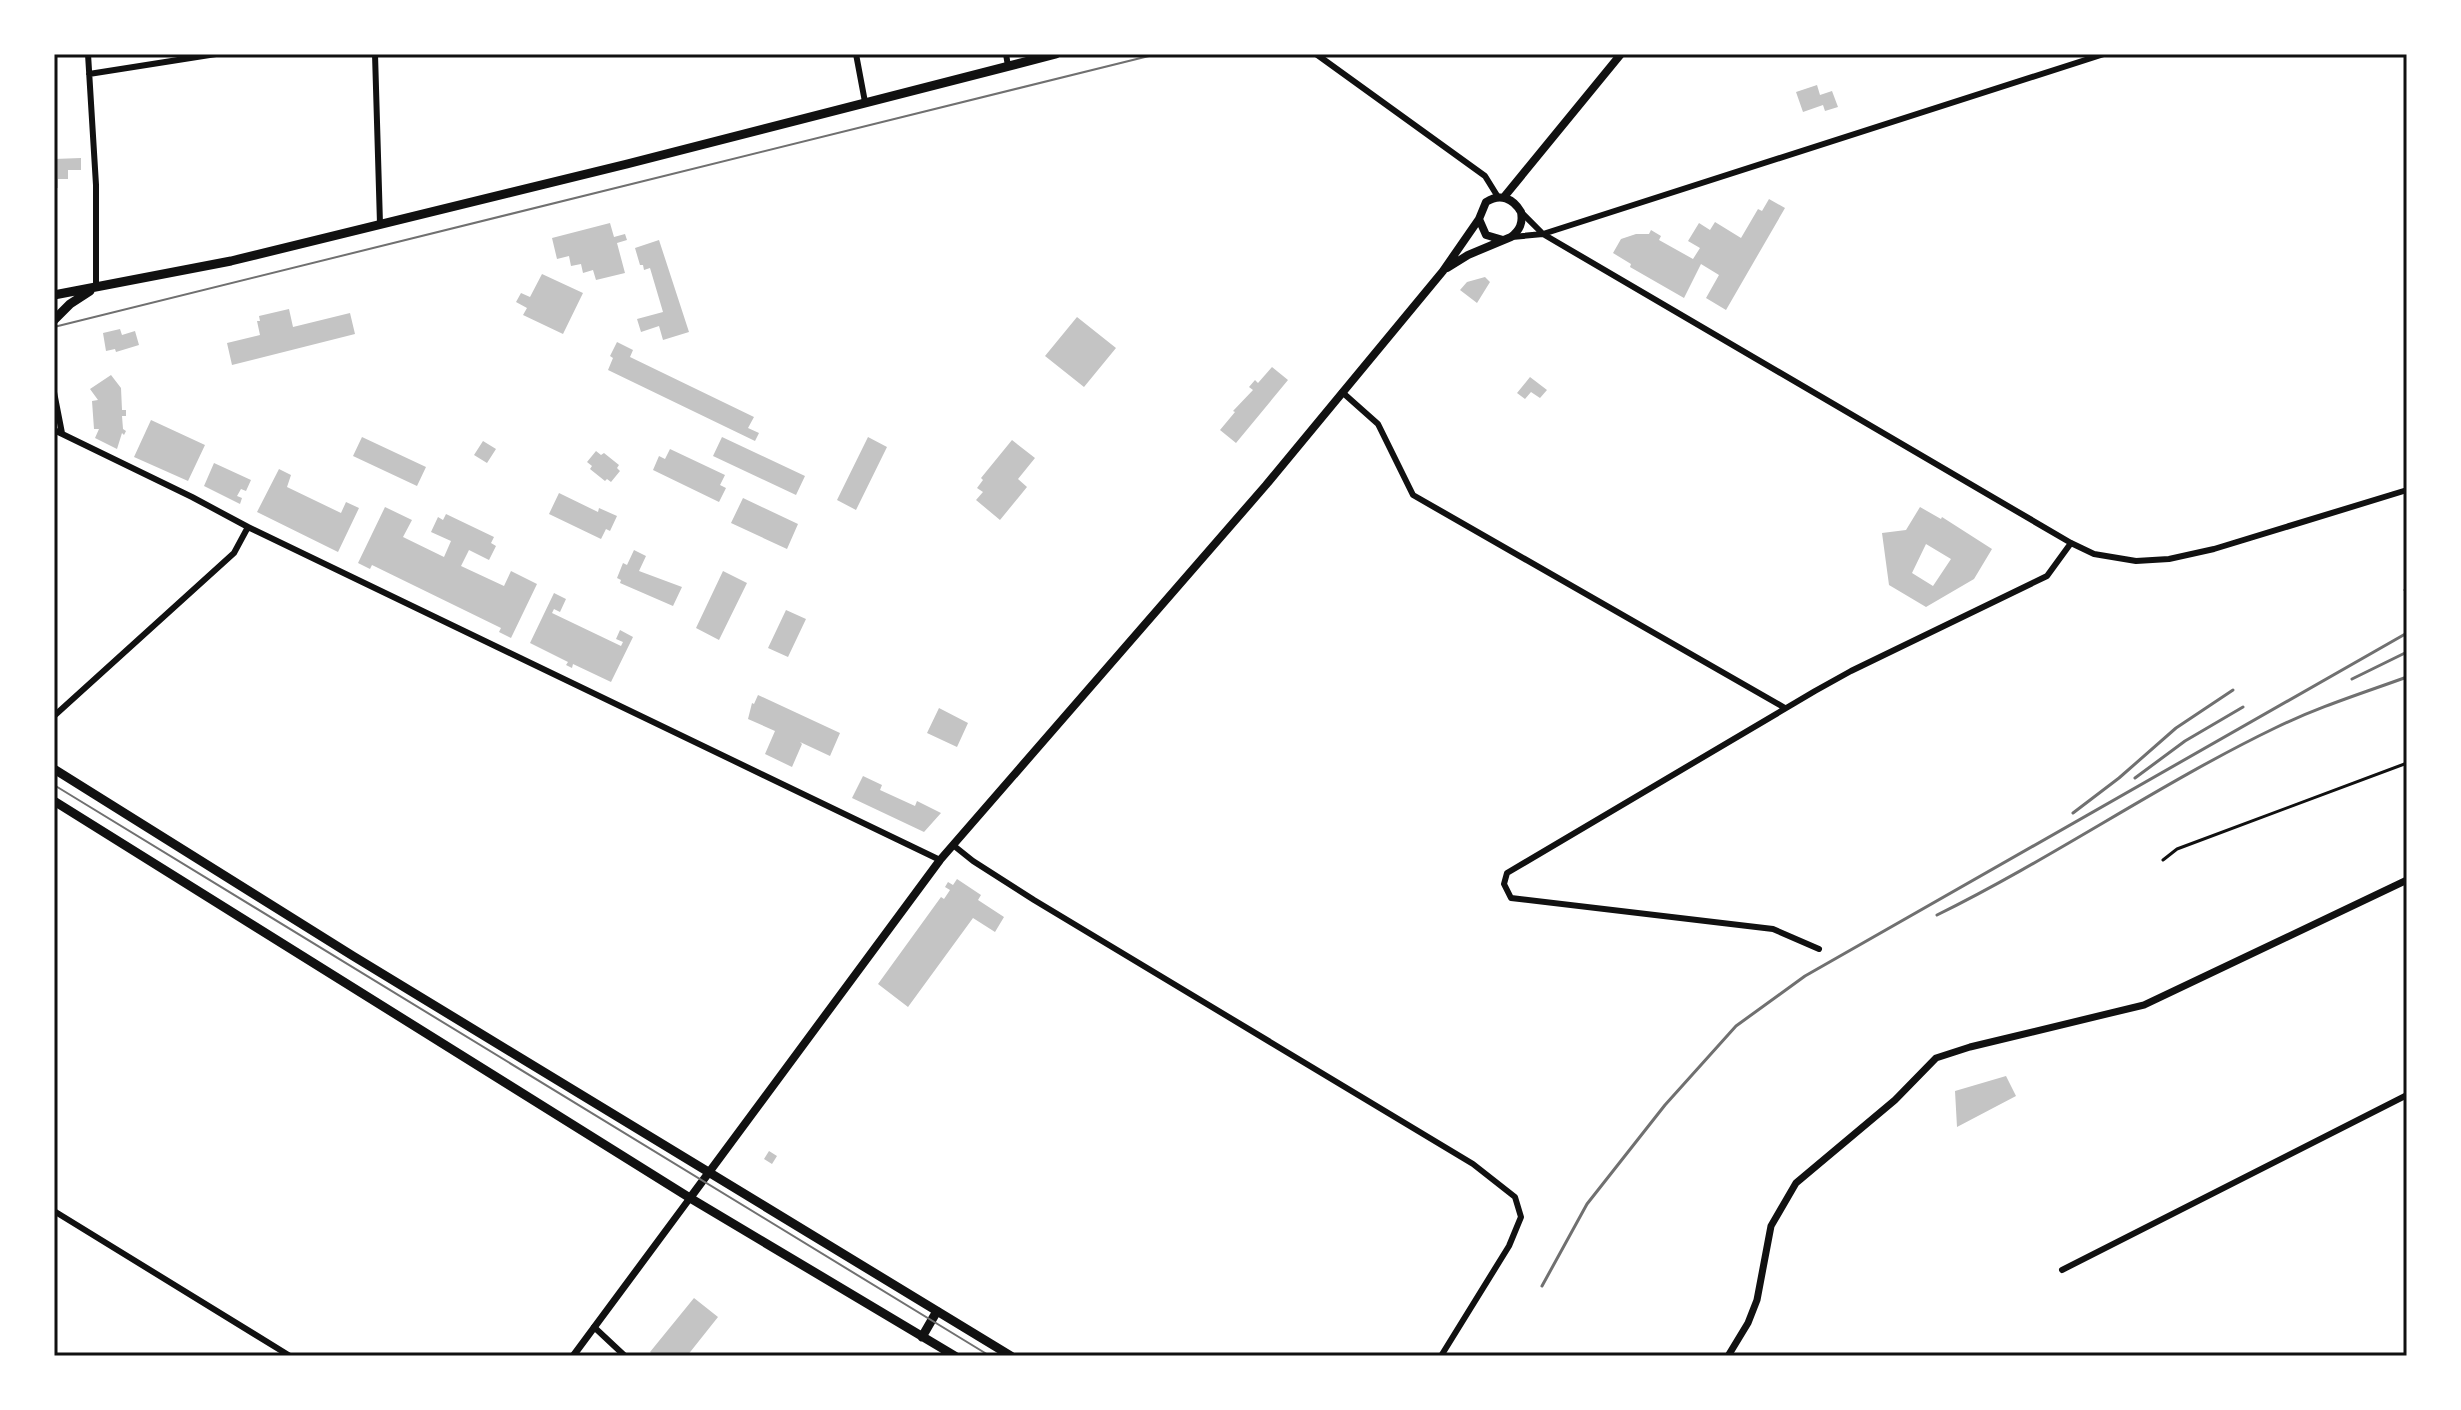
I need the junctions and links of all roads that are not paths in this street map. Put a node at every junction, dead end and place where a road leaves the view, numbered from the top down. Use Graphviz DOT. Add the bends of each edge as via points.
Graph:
graph roads {
  1 [pos="88,54"];
  2 [pos="216,54"];
  3 [pos="375,54"];
  4 [pos="856,54"];
  5 [pos="1006,54"];
  6 [pos="1056,54"];
  7 [pos="1316,54"];
  8 [pos="1621,54"];
  9 [pos="2104,54"];
  10 [pos="1008,66"];
  11 [pos="89,74"];
  12 [pos="865,102"];
  13 [pos="1501,197"];
  14 [pos="1521,212"];
  15 [pos="1479,219"];
  16 [pos="380,224"];
  17 [pos="1543,234"];
  18 [pos="1507,239"];
  19 [pos="1443,271"];
  20 [pos="96,287"];
  21 [pos="54,295"];
  22 [pos="54,320"];
  23 [pos="54,392"];
  24 [pos="1342,392"];
  25 [pos="54,430"];
  26 [pos="62,433"];
  27 [pos="2407,490"];
  28 [pos="248,527"];
  29 [pos="2071,543"];
  30 [pos="1785,708"];
  31 [pos="54,716"];
  32 [pos="2407,763"];
  33 [pos="54,769"];
  34 [pos="54,801"];
  35 [pos="953,845"];
  36 [pos="940,860"];
  37 [pos="2163,860"];
  38 [pos="2407,880"];
  39 [pos="1819,949"];
  40 [pos="2407,1095"];
  41 [pos="709,1173"];
  42 [pos="690,1198"];
  43 [pos="54,1211"];
  44 [pos="2062,1270"];
  45 [pos="937,1311"];
  46 [pos="594,1327"];
  47 [pos="922,1337"];
  48 [pos="290,1356"];
  49 [pos="573,1356"];
  50 [pos="625,1356"];
  51 [pos="955,1356"];
  52 [pos="1011,1356"];
  53 [pos="1441,1356"];
  54 [pos="1728,1356"];
  1 -- 11 [label="street"];
  2 -- 11 [label="street"];
  3 -- 16 [label="street"];
  4 -- 12 [label="street"];
  5 -- 10 [label="street"];
  6 -- 10 [label="main road"];
  7 -- 13 [label="street" via="1485,176"];
  8 -- 13 [label="main road"];
  9 -- 17 [label="street"];
  10 -- 12 [label="main road"];
  11 -- 20 [label="street"];
  12 -- 16 [label="main road"];
  13 -- 14 [label="main road"];
  13 -- 15 [label="main road" via="1486,202"];
  14 -- 17 [label="street"];
  14 -- 18 [label="main road" via="1521,226"];
  15 -- 18 [label="main road" via="1486,235"];
  15 -- 19 [label="main road"];
  16 -- 20 [label="main road"];
  17 -- 18 [label="street"];
  17 -- 29 [label="street"];
  18 -- 19 [label="main road"];
  19 -- 24 [label="main road"];
  20 -- 21 [label="main road"];
  20 -- 22 [label="main road"];
  23 -- 26 [label="street"];
  24 -- 30 [label="street" via="1378,424 1413,495"];
  24 -- 35 [label="main road"];
  25 -- 26 [label="street"];
  26 -- 28 [label="street"];
  27 -- 29 [label="street" via="2169,559 2136,561 2094,554"];
  28 -- 31 [label="street" via="234,553"];
  28 -- 36 [label="street"];
  29 -- 30 [label="street" via="2047,576"];
  30 -- 39 [label="street" via="1507,873 1504,884 1511,898 1773,929"];
  32 -- 37 [label="lane" via="2177,849"];
  33 -- 41 [label="main road"];
  34 -- 42 [label="main road"];
  35 -- 36 [label="main road"];
  35 -- 53 [label="street" via="1004,882 1466,1159 1515,1197 1521,1217 1509,1246"];
  36 -- 41 [label="main road"];
  38 -- 54 [label="street" via="2144,1005 1936,1058 1785,1198 1771,1226 1757,1300"];
  40 -- 44 [label="street"];
  41 -- 42 [label="main road"];
  41 -- 45 [label="main road"];
  42 -- 46 [label="street"];
  42 -- 47 [label="main road"];
  43 -- 48 [label="street"];
  45 -- 47 [label="main road"];
  45 -- 52 [label="main road"];
  46 -- 49 [label="street"];
  46 -- 50 [label="street"];
  47 -- 51 [label="main road"];
}
